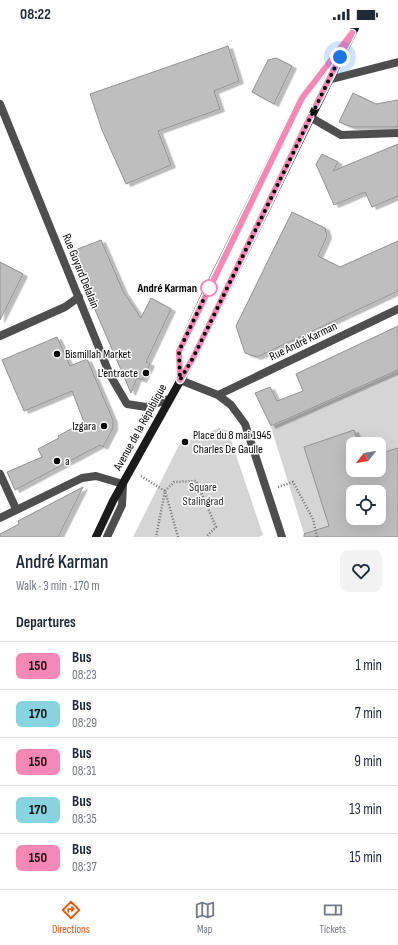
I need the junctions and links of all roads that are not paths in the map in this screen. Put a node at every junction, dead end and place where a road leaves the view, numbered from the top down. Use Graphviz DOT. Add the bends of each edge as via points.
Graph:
graph roads {
  1 [pos="353,30"];
  2 [pos="398,62"];
  3 [pos="328,80"];
  4 [pos="1,108"];
  5 [pos="310,117"];
  6 [pos="398,132"];
  7 [pos="79,297"];
  8 [pos="398,309"];
  9 [pos="0,336"];
  10 [pos="180,380"];
  11 [pos="218,395"];
  12 [pos="169,399"];
  13 [pos="0,474"];
  14 [pos="123,484"];
  15 [pos="16,509"];
  16 [pos="0,518"];
  17 [pos="96,537"];
  18 [pos="107,537"];
  19 [pos="282,537"];
  1 -- 3 [label="main road, Avenue de la République"];
  1 -- 10 [label="street" via="302,98 179,351"];
  2 -- 3 [label="street"];
  3 -- 5 [label="main road, Avenue de la République"];
  4 -- 7 [label="street, Rue Guyard Delalain"];
  5 -- 6 [label="street" via="340,135"];
  5 -- 10 [label="main road, Avenue de la République"];
  7 -- 9 [label="street" via="65,307"];
  7 -- 12 [label="street, Rue Guyard Delalain" via="110,374 127,404 146,407"];
  8 -- 11 [label="street, Rue André Karman"];
  10 -- 11 [label="street"];
  10 -- 12 [label="main road, Avenue de la République"];
  11 -- 19 [label="street" via="245,424"];
  12 -- 14 [label="main road, Avenue de la République"];
  13 -- 15 [label="street"];
  14 -- 15 [label="street" via="96,476 82,478"];
  14 -- 17 [label="main road, Avenue de la République"];
  14 -- 18 [label="street" via="122,505"];
  15 -- 16 [label="street"];
}
